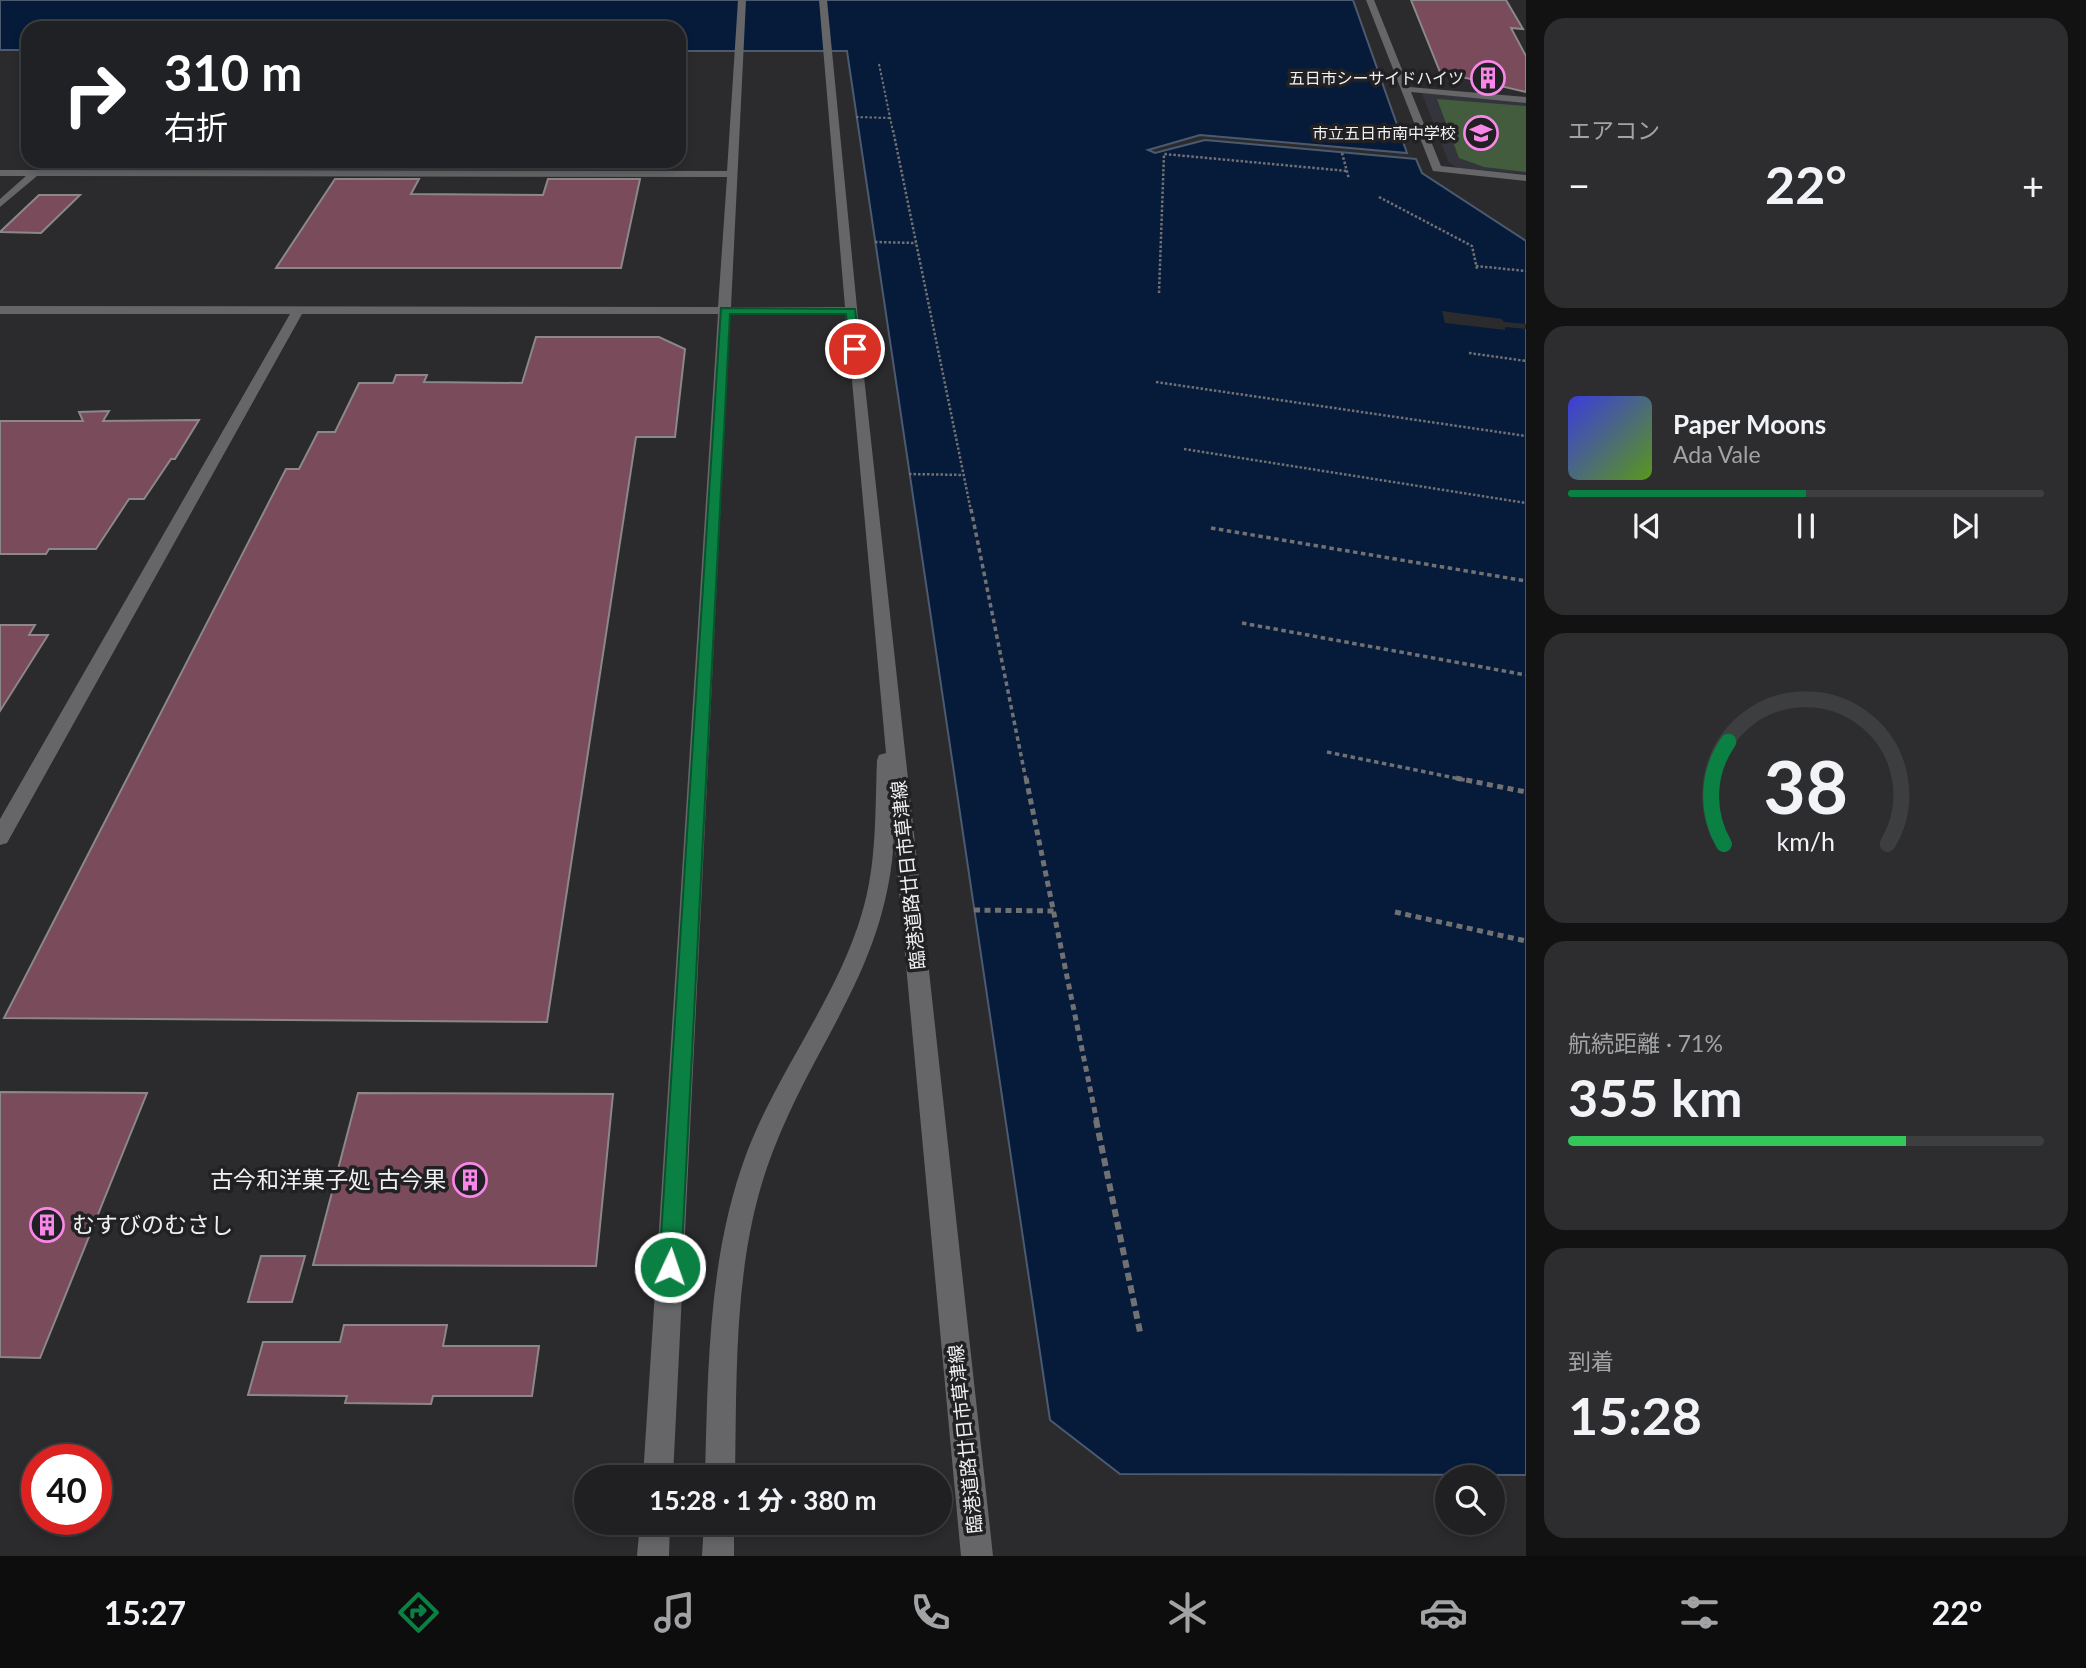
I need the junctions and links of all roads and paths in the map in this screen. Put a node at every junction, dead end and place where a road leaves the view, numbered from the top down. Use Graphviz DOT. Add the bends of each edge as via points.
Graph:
graph roads {
  1 [pos="742,0"];
  2 [pos="823,0"];
  3 [pos="1370,0"];
  4 [pos="879,64"];
  5 [pos="1406,89"];
  6 [pos="1526,100"];
  7 [pos="856,117"];
  8 [pos="891,118"];
  9 [pos="1342,153"];
  10 [pos="1346,171"];
  11 [pos="0,173"];
  12 [pos="35,173"];
  13 [pos="733,174"];
  14 [pos="1526,178"];
  15 [pos="1349,179"];
  16 [pos="1379,197"];
  17 [pos="0,204"];
  18 [pos="875,242"];
  19 [pos="916,243"];
  20 [pos="1526,271"];
  21 [pos="1158,293"];
  22 [pos="0,310"];
  23 [pos="298,310"];
  24 [pos="725,311"];
  25 [pos="851,311"];
  26 [pos="1469,353"];
  27 [pos="1526,360"];
  28 [pos="1156,382"];
  29 [pos="1526,436"];
  30 [pos="1184,449"];
  31 [pos="909,474"];
  32 [pos="964,475"];
  33 [pos="1526,503"];
  34 [pos="1211,528"];
  35 [pos="1526,581"];
  36 [pos="1242,623"];
  37 [pos="1526,675"];
  38 [pos="889,686"];
  39 [pos="1327,752"];
  40 [pos="1526,792"];
  41 [pos="0,837"];
  42 [pos="974,910"];
  43 [pos="1054,911"];
  44 [pos="1395,912"];
  45 [pos="1526,941"];
  46 [pos="1140,1332"];
  47 [pos="659,1465"];
  48 [pos="720,1465"];
  49 [pos="654,1535"];
  50 [pos="719,1535"];
  51 [pos="653,1556"];
  52 [pos="718,1556"];
  53 [pos="977,1556"];
  1 -- 13 [label="street"];
  2 -- 25 [label="street, 臨港道路廿日市草津線"];
  3 -- 5 [label="street"];
  4 -- 8 [label="path"];
  5 -- 6 [label="street"];
  5 -- 14 [label="street" via="1437,169"];
  7 -- 8 [label="path"];
  8 -- 19 [label="path"];
  9 -- 10 [label="path"];
  10 -- 15 [label="path"];
  10 -- 21 [label="path" via="1164,154"];
  11 -- 12 [label="street"];
  12 -- 13 [label="street"];
  12 -- 17 [label="street"];
  13 -- 24 [label="street"];
  16 -- 20 [label="path" via="1472,246 1476,268"];
  18 -- 19 [label="path"];
  19 -- 32 [label="path"];
  22 -- 23 [label="street"];
  23 -- 24 [label="street"];
  23 -- 41 [label="street"];
  24 -- 25 [label="street"];
  24 -- 47 [label="street"];
  25 -- 38 [label="street, 臨港道路廿日市草津線"];
  26 -- 27 [label="path"];
  28 -- 29 [label="path"];
  30 -- 33 [label="path"];
  31 -- 32 [label="path"];
  32 -- 43 [label="path"];
  34 -- 35 [label="path"];
  36 -- 37 [label="path"];
  38 -- 48 [label="street" via="882,866 874,910 837,1003 760,1154 741,1222 726,1300"];
  38 -- 53 [label="street, 臨港道路廿日市草津線"];
  39 -- 40 [label="path"];
  42 -- 43 [label="path"];
  43 -- 46 [label="path"];
  44 -- 45 [label="path"];
  49 -- 51 [label="street"];
  50 -- 52 [label="street"];
}
